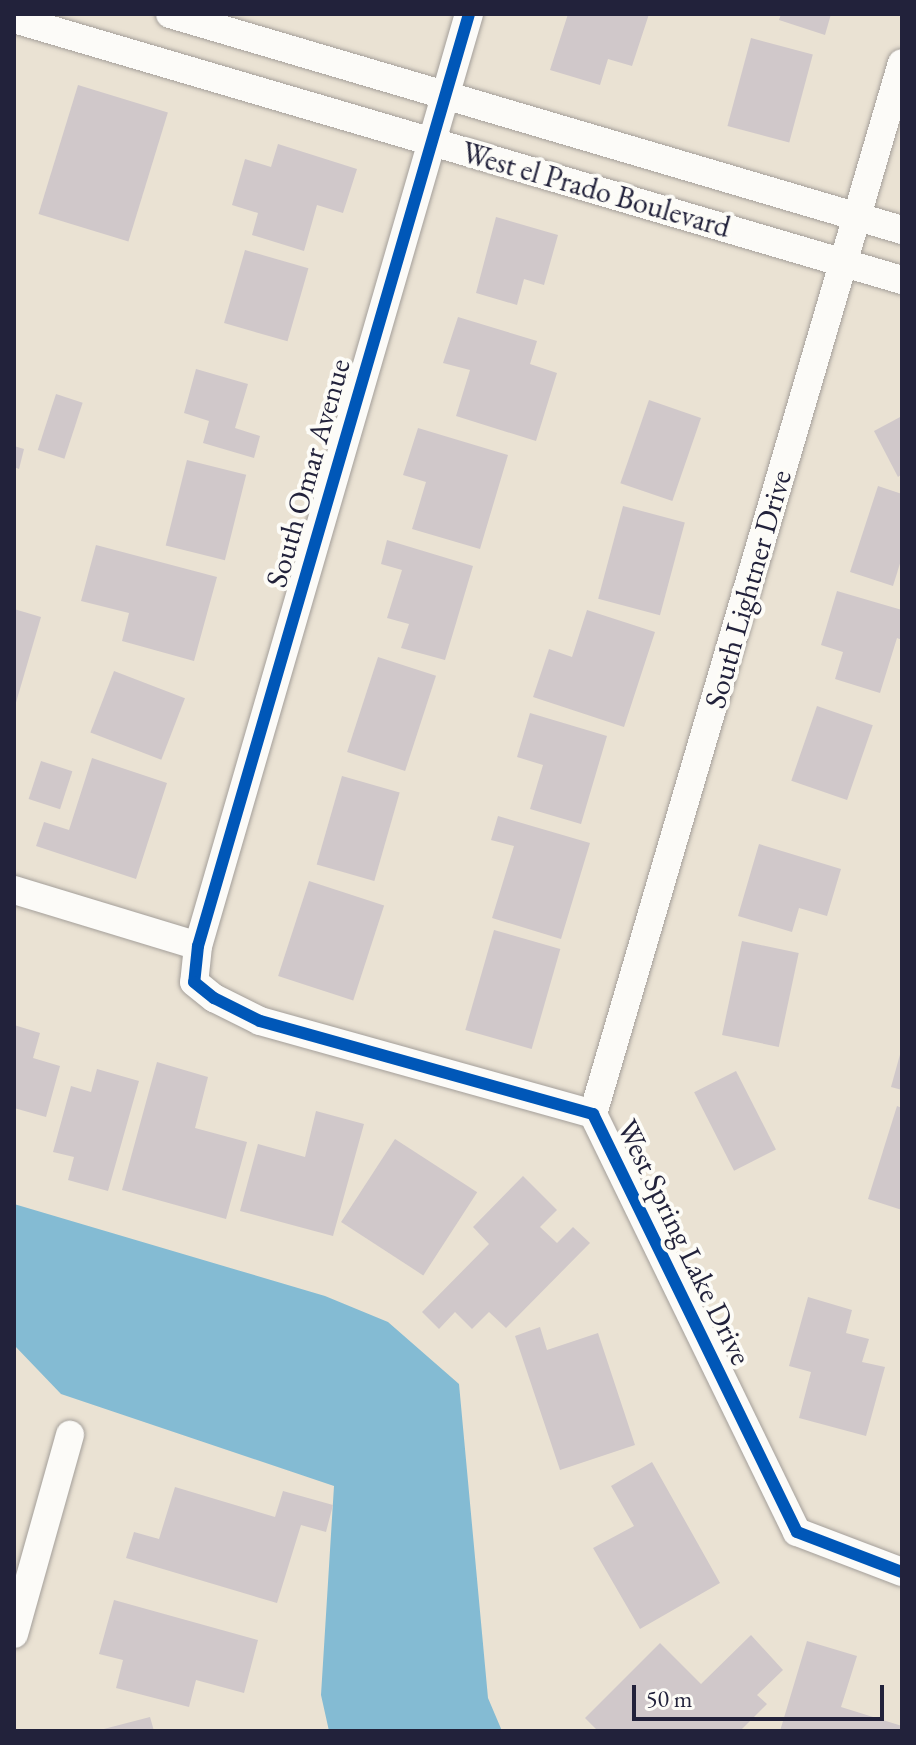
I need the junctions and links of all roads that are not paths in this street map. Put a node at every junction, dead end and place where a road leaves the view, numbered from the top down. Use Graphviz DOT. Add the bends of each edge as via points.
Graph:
graph roads {
  1 [pos="170,14"];
  2 [pos="469,14"];
  3 [pos="14,19"];
  4 [pos="902,63"];
  5 [pos="445,95"];
  6 [pos="431,141"];
  7 [pos="857,217"];
  8 [pos="902,230"];
  9 [pos="844,263"];
  10 [pos="902,280"];
  11 [pos="14,890"];
  12 [pos="198,946"];
  13 [pos="593,1114"];
  14 [pos="70,1435"];
  15 [pos="902,1572"];
  16 [pos="14,1634"];
  1 -- 5 [label="street, West el Prado Boulevard"];
  2 -- 5 [label="street, South Omar Avenue"];
  3 -- 6 [label="street, West el Prado Boulevard"];
  4 -- 7 [label="street, South Lightner Drive"];
  5 -- 6 [label="street, South Omar Avenue"];
  5 -- 7 [label="street, West el Prado Boulevard"];
  6 -- 9 [label="street, West el Prado Boulevard"];
  6 -- 12 [label="street, South Omar Avenue"];
  7 -- 8 [label="street, West el Prado Boulevard"];
  7 -- 9 [label="street, South Lightner Drive"];
  9 -- 10 [label="street, West el Prado Boulevard"];
  9 -- 13 [label="street, South Lightner Drive"];
  11 -- 12 [label="street"];
  12 -- 13 [label="street, West Spring Lake Drive" via="194,982 260,1021"];
  13 -- 15 [label="street, West Spring Lake Drive" via="797,1532"];
  14 -- 16 [label="street"];
}
